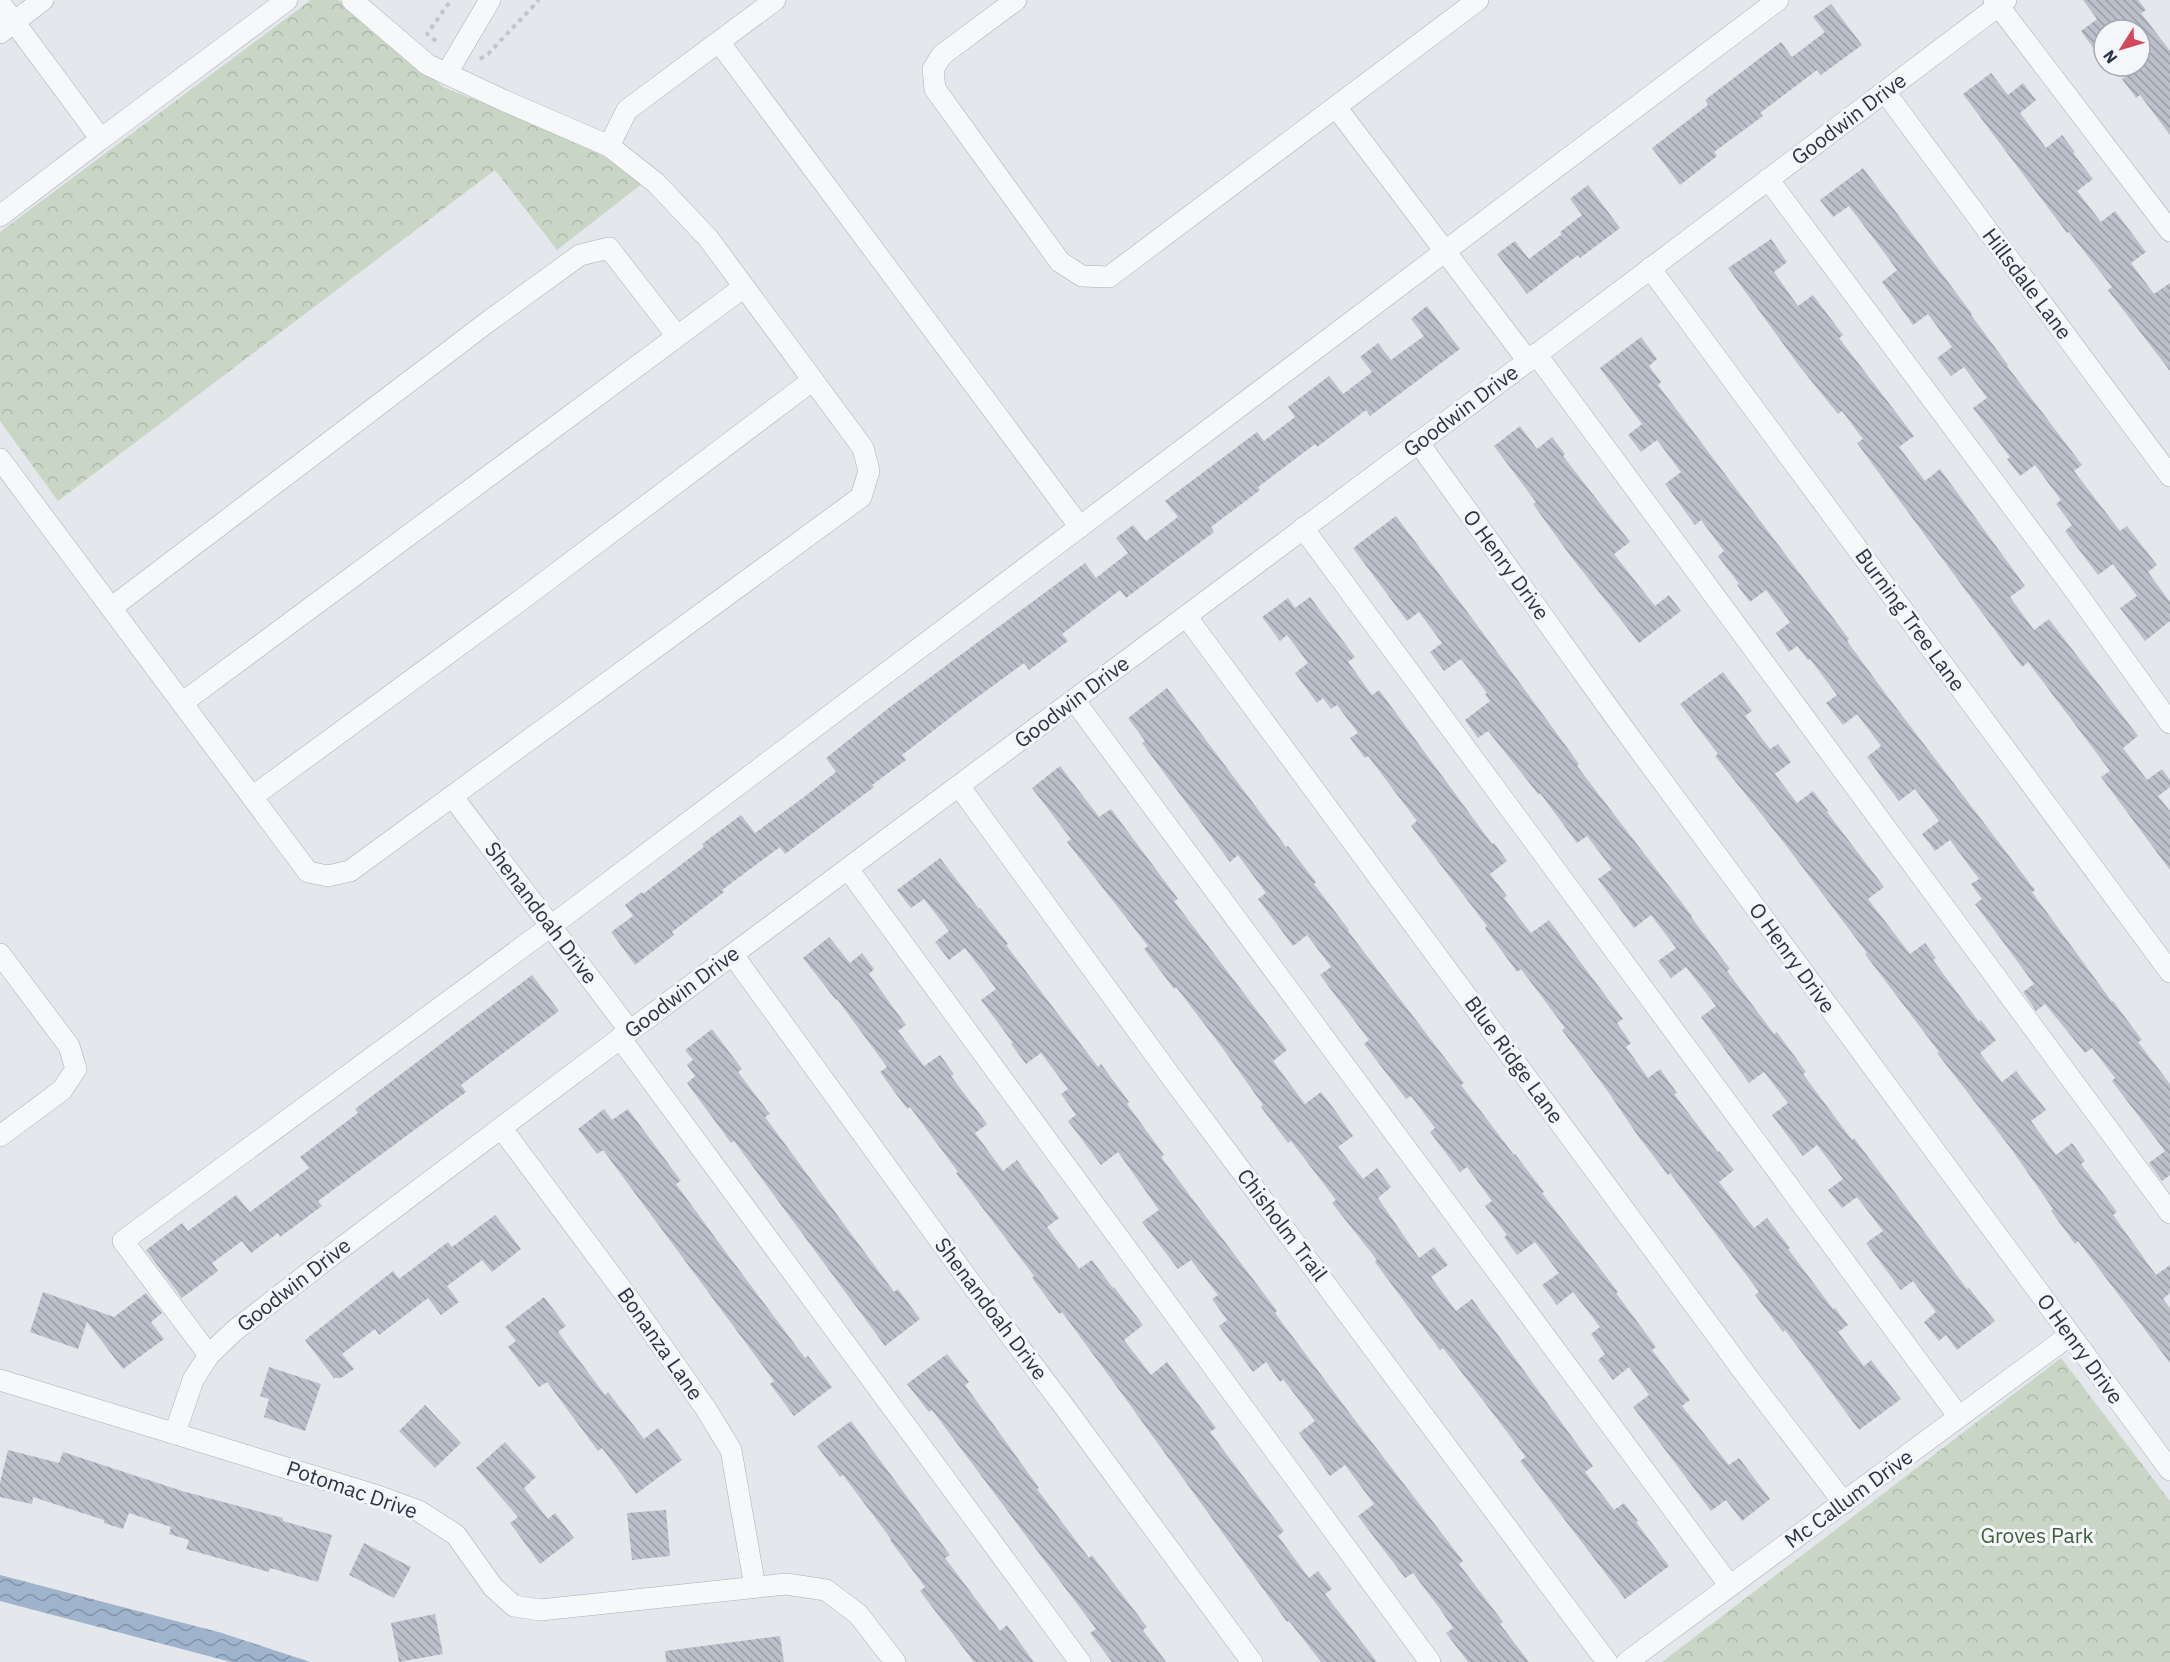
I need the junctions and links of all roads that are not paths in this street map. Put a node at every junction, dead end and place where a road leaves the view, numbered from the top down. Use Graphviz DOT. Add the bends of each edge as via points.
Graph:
graph roads {
  1 [pos="43,0"];
  2 [pos="287,0"];
  3 [pos="352,0"];
  4 [pos="490,0"];
  5 [pos="775,0"];
  6 [pos="1016,0"];
  7 [pos="1478,0"];
  8 [pos="1778,0"];
  9 [pos="1999,2"];
  10 [pos="0,3"];
  11 [pos="7,27"];
  12 [pos="719,42"];
  13 [pos="447,73"];
  14 [pos="1885,92"];
  15 [pos="1336,107"];
  16 [pos="101,139"];
  17 [pos="609,146"];
  18 [pos="1768,179"];
  19 [pos="0,216"];
  20 [pos="2170,231"];
  21 [pos="1445,252"];
  22 [pos="1650,268"];
  23 [pos="744,286"];
  24 [pos="677,336"];
  25 [pos="1532,358"];
  26 [pos="813,380"];
  27 [pos="1418,442"];
  28 [pos="0,459"];
  29 [pos="2170,476"];
  30 [pos="1080,527"];
  31 [pos="1303,528"];
  32 [pos="111,608"];
  33 [pos="1186,616"];
  34 [pos="1074,700"];
  35 [pos="182,703"];
  36 [pos="2170,723"];
  37 [pos="959,786"];
  38 [pos="452,796"];
  39 [pos="252,797"];
  40 [pos="848,869"];
  41 [pos="551,926"];
  42 [pos="0,954"];
  43 [pos="733,955"];
  44 [pos="2170,972"];
  45 [pos="625,1035"];
  46 [pos="502,1129"];
  47 [pos="0,1136"];
  48 [pos="2170,1213"];
  49 [pos="2070,1335"];
  50 [pos="209,1355"];
  51 [pos="0,1380"];
  52 [pos="1959,1417"];
  53 [pos="175,1433"];
  54 [pos="2170,1470"];
  55 [pos="1844,1503"];
  56 [pos="1730,1586"];
  57 [pos="755,1587"];
  58 [pos="895,1662"];
  59 [pos="1080,1662"];
  60 [pos="1252,1662"];
  61 [pos="1430,1662"];
  62 [pos="1607,1662"];
  63 [pos="1627,1662"];
  1 -- 11 [label="street"];
  2 -- 16 [label="street"];
  3 -- 13 [label="street" via="428,64"];
  4 -- 13 [label="street"];
  5 -- 12 [label="street"];
  6 -- 15 [label="street" via="942,56 933,69 935,89 1060,262 1082,276 1109,278"];
  7 -- 15 [label="street"];
  8 -- 21 [label="street"];
  9 -- 14 [label="street, Goodwin Drive"];
  9 -- 20 [label="street"];
  10 -- 11 [label="street"];
  11 -- 16 [label="street"];
  12 -- 17 [label="street" via="627,110"];
  12 -- 30 [label="street"];
  13 -- 17 [label="street"];
  14 -- 18 [label="street, Goodwin Drive"];
  14 -- 29 [label="street, Hillsdale Lane"];
  15 -- 21 [label="street"];
  16 -- 19 [label="street"];
  17 -- 23 [label="street" via="656,183 708,238"];
  18 -- 22 [label="street, Goodwin Drive"];
  18 -- 36 [label="street"];
  21 -- 25 [label="street"];
  21 -- 30 [label="street"];
  22 -- 25 [label="street, Goodwin Drive"];
  22 -- 44 [label="street, Burning Tree Lane"];
  23 -- 24 [label="street"];
  23 -- 26 [label="street"];
  24 -- 32 [label="street" via="609,248 580,255"];
  24 -- 35 [label="street"];
  25 -- 27 [label="street, Goodwin Drive"];
  25 -- 48 [label="street"];
  26 -- 38 [label="street" via="863,448 869,471 861,497"];
  26 -- 39 [label="street"];
  27 -- 31 [label="street, Goodwin Drive"];
  27 -- 49 [label="street, O Henry Drive" via="1618,722"];
  28 -- 32 [label="street"];
  30 -- 41 [label="street"];
  31 -- 33 [label="street, Goodwin Drive"];
  31 -- 52 [label="street"];
  32 -- 35 [label="street"];
  33 -- 34 [label="street, Goodwin Drive"];
  33 -- 55 [label="street, Blue Ridge Lane"];
  34 -- 37 [label="street, Goodwin Drive"];
  34 -- 56 [label="street"];
  35 -- 39 [label="street"];
  37 -- 40 [label="street, Goodwin Drive"];
  37 -- 62 [label="street, Chisholm Trail"];
  38 -- 39 [label="street" via="350,871 328,876 308,872"];
  38 -- 41 [label="street, Shenandoah Drive"];
  40 -- 43 [label="street, Goodwin Drive"];
  40 -- 61 [label="street"];
  41 -- 45 [label="street, Shenandoah Drive"];
  41 -- 50 [label="street" via="123,1240"];
  42 -- 47 [label="street" via="69,1046 76,1069 62,1090"];
  43 -- 45 [label="street, Goodwin Drive"];
  43 -- 60 [label="street, Shenandoah Drive" via="969,1282"];
  45 -- 46 [label="street, Goodwin Drive"];
  45 -- 59 [label="street, Shenandoah Drive"];
  46 -- 50 [label="street, Goodwin Drive" via="336,1252"];
  46 -- 57 [label="street, Bonanza Lane" via="628,1299 731,1450"];
  49 -- 52 [label="street, Mc Callum Drive"];
  49 -- 54 [label="street, O Henry Drive"];
  50 -- 53 [label="street, Goodwin Drive" via="193,1380"];
  51 -- 53 [label="street, Potomac Drive"];
  52 -- 55 [label="street, Mc Callum Drive"];
  53 -- 57 [label="street, Potomac Drive" via="419,1511 456,1536 493,1587 514,1606 540,1610"];
  55 -- 56 [label="street, Mc Callum Drive"];
  56 -- 63 [label="street, Mc Callum Drive"];
  57 -- 58 [label="street, Potomac Drive" via="786,1584 826,1590 858,1614"];
}
